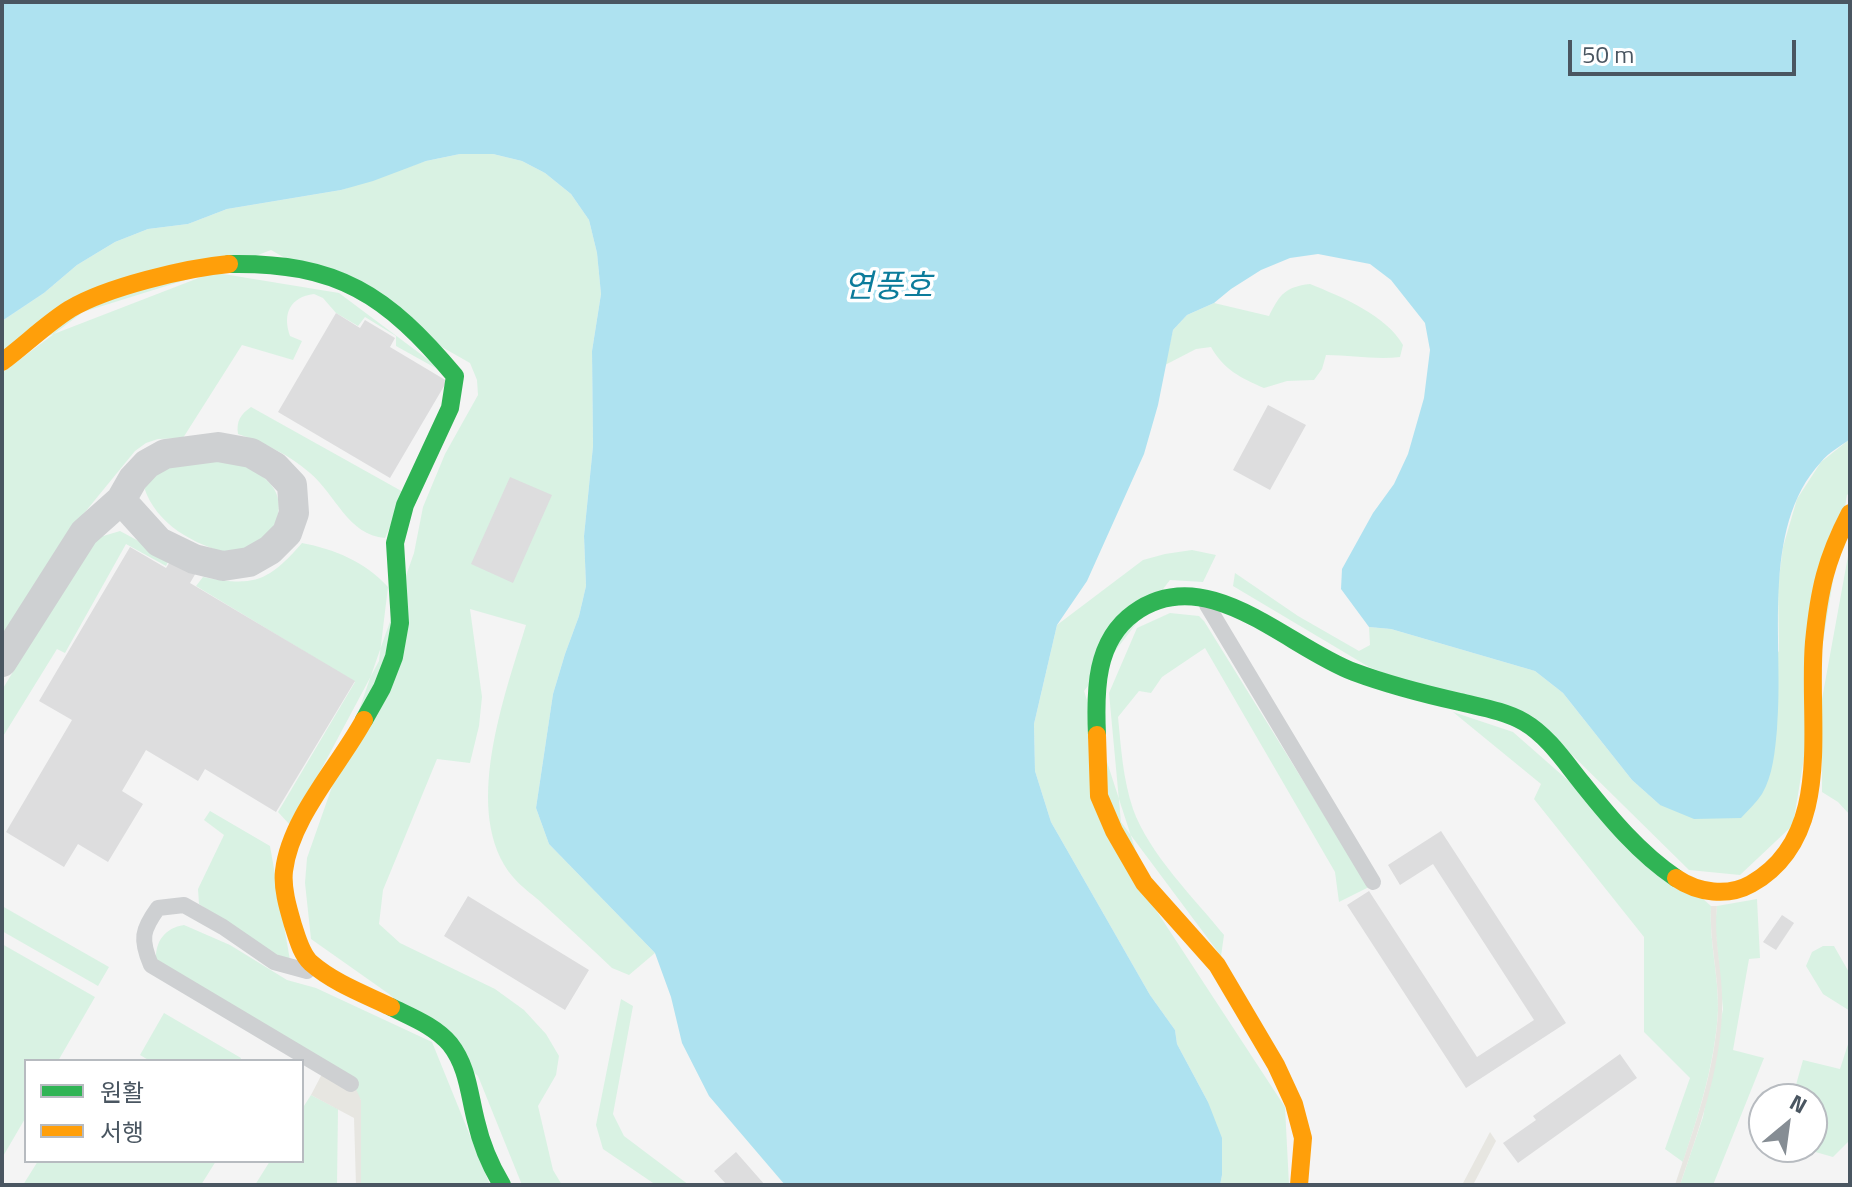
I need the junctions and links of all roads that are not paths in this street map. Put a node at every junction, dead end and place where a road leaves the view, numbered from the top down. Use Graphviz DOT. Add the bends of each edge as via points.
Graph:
graph roads {
  1 [pos="2,362"];
  2 [pos="121,500"];
  3 [pos="1850,513"];
  4 [pos="1202,597"];
  5 [pos="2,662"];
  6 [pos="1373,882"];
  7 [pos="331,978"];
  8 [pos="351,1084"];
  9 [pos="502,1185"];
  10 [pos="1299,1185"];
  1 -- 7 [label="street" via="78,304 201,265 255,261 298,265 342,278 413,328 455,376 450,408 405,505 395,543 400,623 394,657 364,721 303,818 284,872 297,939 308,960"];
  2 -- 2 [label="street" via="159,542 223,566 249,562 270,550 287,533 294,513 292,485 275,467 251,453 218,447 165,454 147,464"];
  2 -- 5 [label="street" via="84,533"];
  3 -- 4 [label="street" via="1823,575 1814,643 1810,799 1787,855 1738,891 1686,885 1657,865 1553,747 1524,722 1332,664 1235,607"];
  4 -- 6 [label="lane"];
  4 -- 10 [label="street" via="1168,596 1149,602 1110,638 1095,694 1099,796 1144,883 1217,965 1276,1065 1303,1138"];
  7 -- 8 [label="lane" via="274,962 184,905 158,908 146,925 143,945 151,965"];
  7 -- 9 [label="street" via="422,1022 449,1043 466,1072 476,1123"];
}
